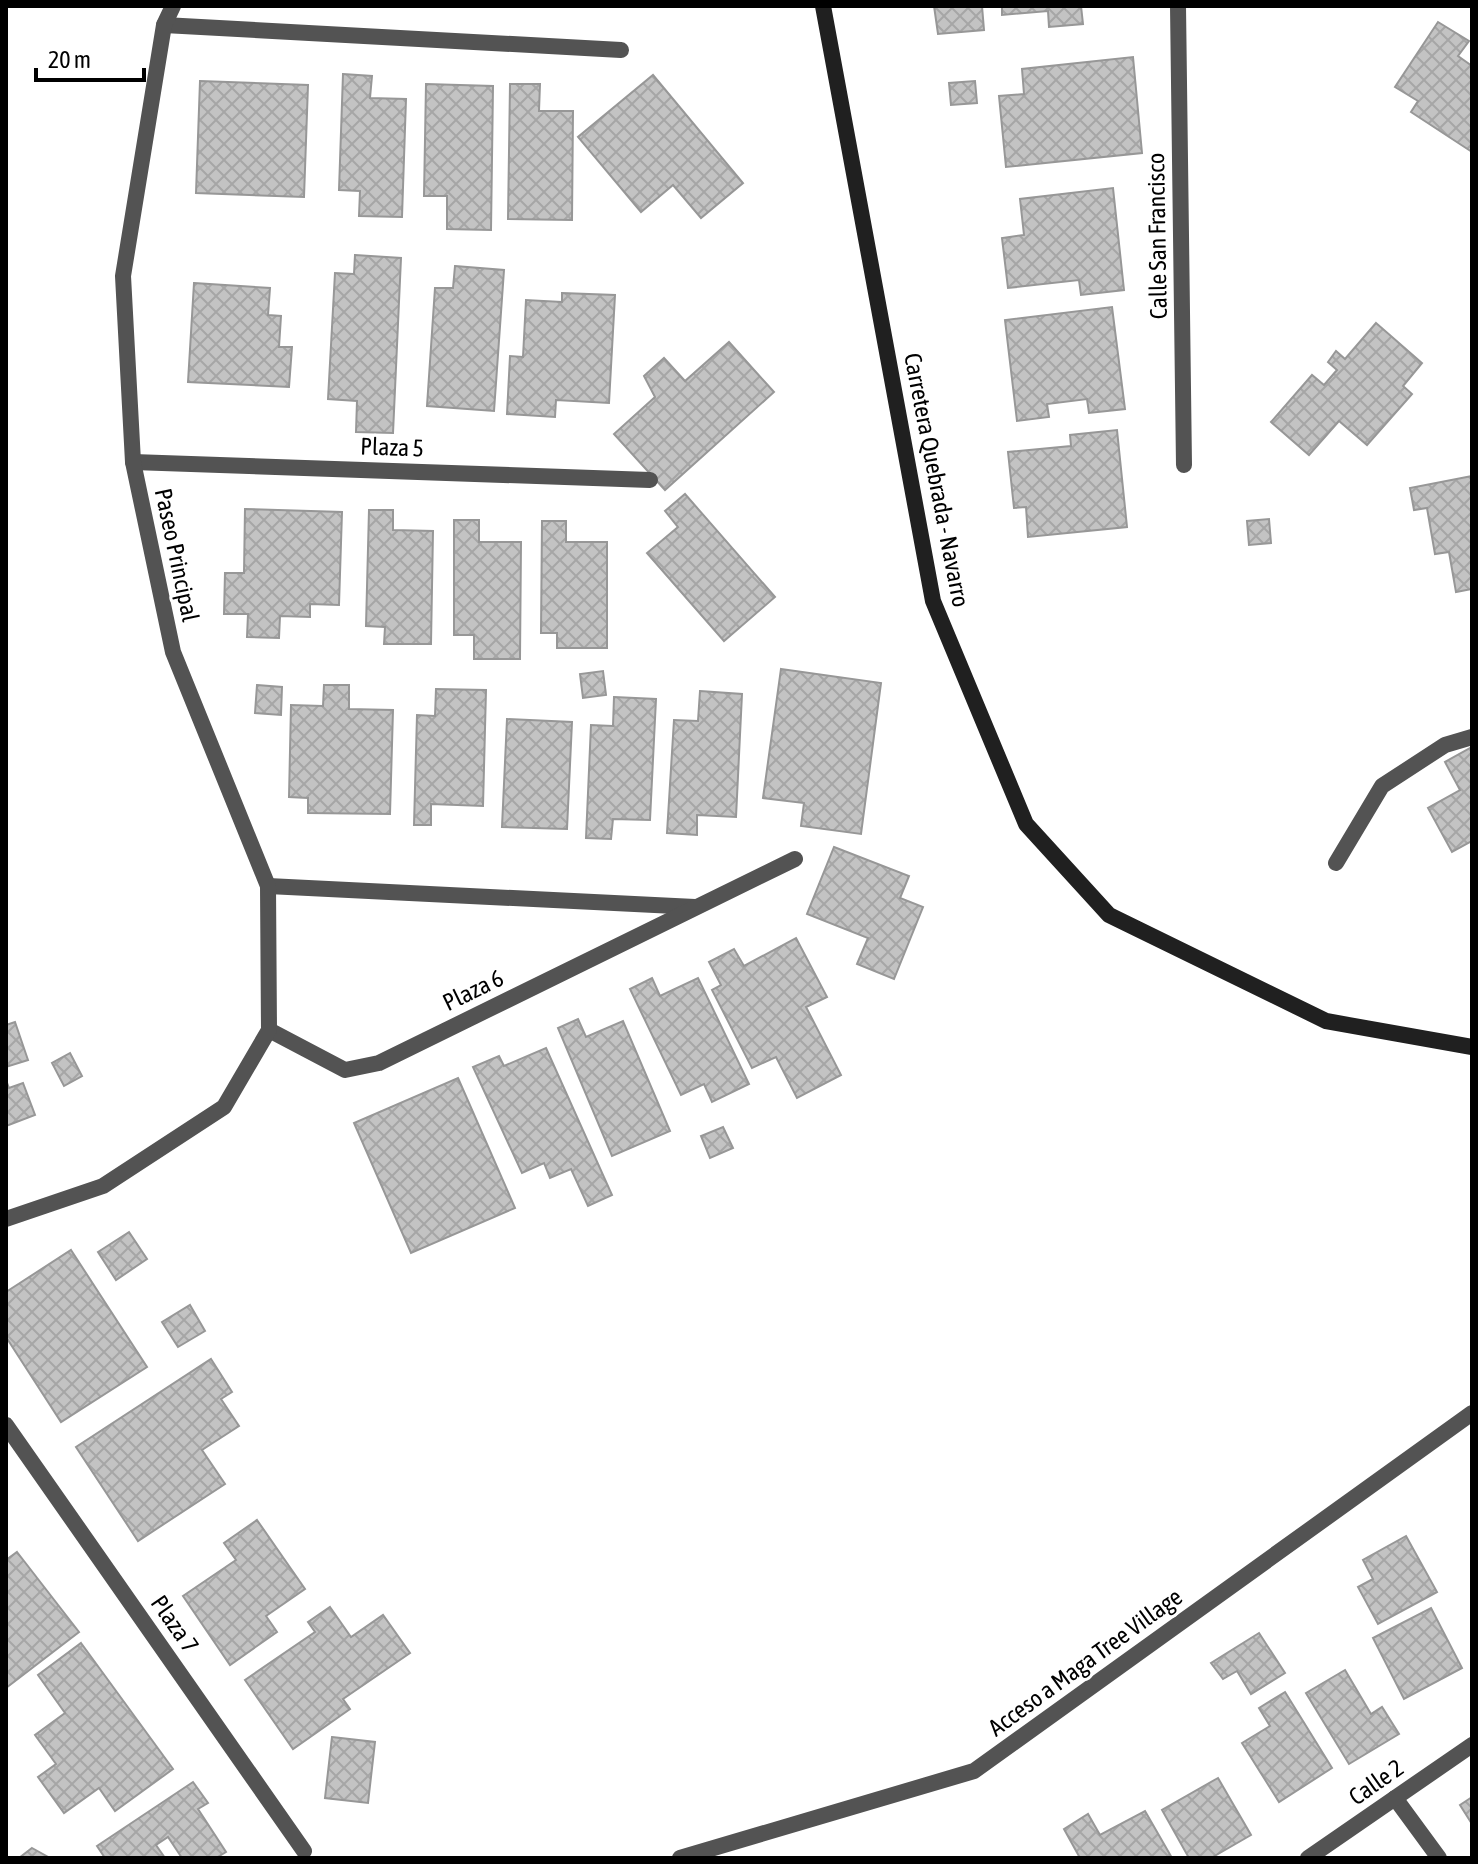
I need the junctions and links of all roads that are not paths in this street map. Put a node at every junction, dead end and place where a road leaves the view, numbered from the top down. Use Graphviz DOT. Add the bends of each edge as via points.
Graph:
graph roads {
  1 [pos="173,6"];
  2 [pos="823,6"];
  3 [pos="1178,6"];
  4 [pos="164,25"];
  5 [pos="621,50"];
  6 [pos="133,462"];
  7 [pos="1184,465"];
  8 [pos="650,480"];
  9 [pos="1472,737"];
  10 [pos="795,859"];
  11 [pos="1336,863"];
  12 [pos="268,886"];
  13 [pos="697,907"];
  14 [pos="269,1030"];
  15 [pos="1472,1047"];
  16 [pos="6,1219"];
  17 [pos="1472,1413"];
  18 [pos="6,1425"];
  19 [pos="1472,1745"];
  20 [pos="1395,1798"];
  21 [pos="304,1851"];
  22 [pos="680,1858"];
  23 [pos="1308,1858"];
  24 [pos="1439,1858"];
  1 -- 4 [label="street, Paseo Principal"];
  2 -- 15 [label="street, Carretera Quebrada - Navarro" via="933,601 1026,824 1109,915 1326,1021"];
  3 -- 7 [label="street, Calle San Francisco"];
  4 -- 5 [label="street"];
  4 -- 6 [label="street, Paseo Principal" via="123,276"];
  6 -- 8 [label="street, Plaza 5"];
  6 -- 12 [label="street, Paseo Principal" via="173,652"];
  9 -- 11 [label="street" via="1445,745 1382,786"];
  10 -- 13 [label="street, Plaza 6"];
  12 -- 13 [label="street, Plaza 6"];
  12 -- 14 [label="street, Paseo Principal"];
  13 -- 14 [label="street, Plaza 6" via="379,1063 345,1070"];
  14 -- 16 [label="street" via="224,1107 103,1186"];
  17 -- 22 [label="street, Acceso a Maga Tree Village" via="974,1771"];
  18 -- 21 [label="street, Plaza 7"];
  19 -- 20 [label="street, Calle 2"];
  20 -- 23 [label="street, Calle 2"];
  20 -- 24 [label="street"];
}
